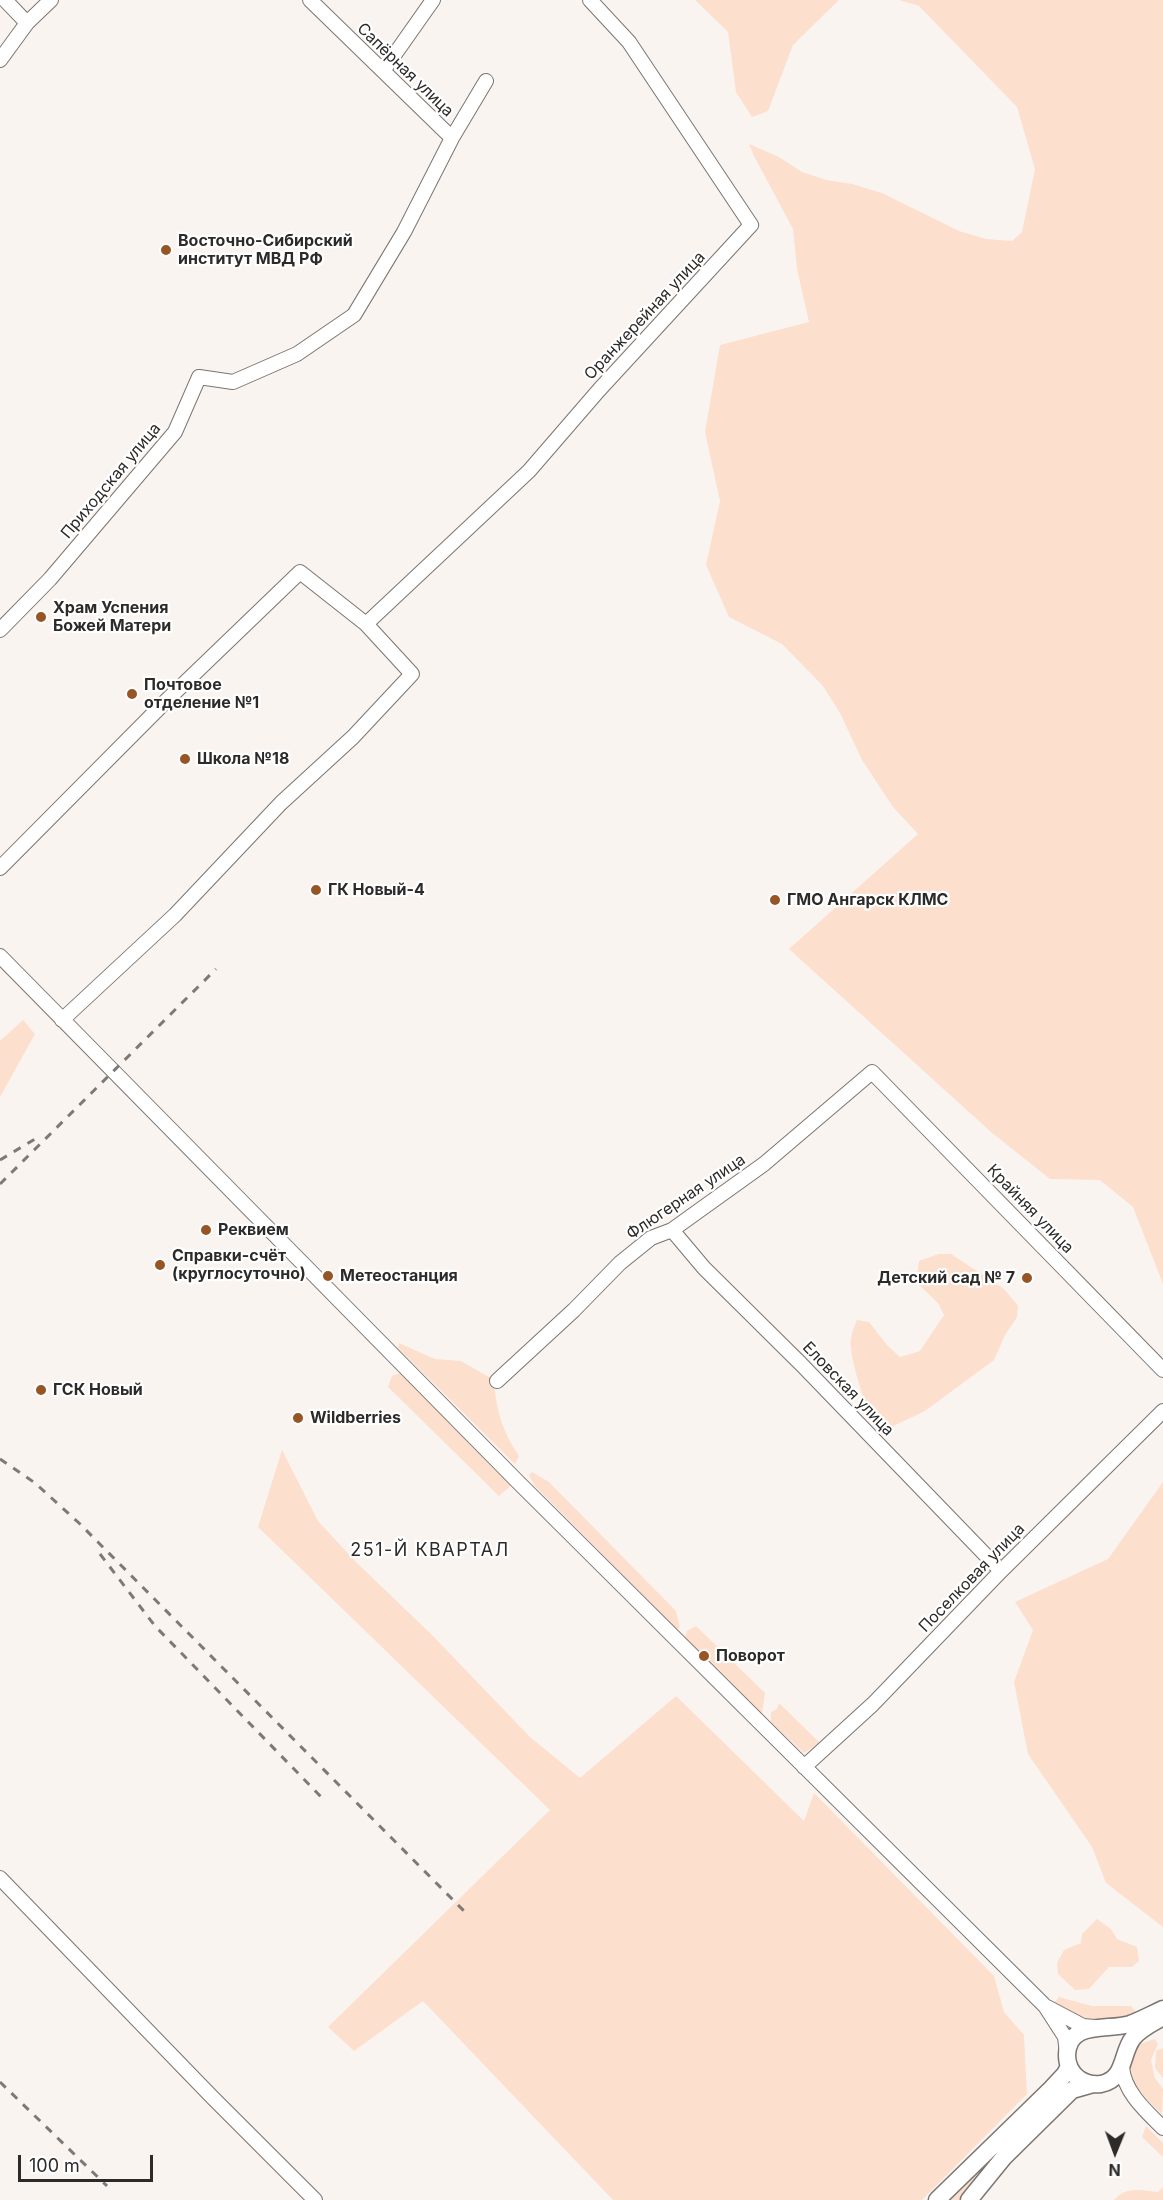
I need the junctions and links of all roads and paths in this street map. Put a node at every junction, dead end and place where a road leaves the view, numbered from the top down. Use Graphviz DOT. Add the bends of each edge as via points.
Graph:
graph roads {
  1 [pos="5,0"];
  2 [pos="51,0"];
  3 [pos="310,0"];
  4 [pos="433,0"];
  5 [pos="590,0"];
  6 [pos="27,23"];
  7 [pos="0,60"];
  8 [pos="383,71"];
  9 [pos="486,81"];
  10 [pos="452,138"];
  11 [pos="366,624"];
  12 [pos="0,630"];
  13 [pos="0,868"];
  14 [pos="0,956"];
  15 [pos="62,1020"];
  16 [pos="872,1072"];
  17 [pos="672,1230"];
  18 [pos="1163,1370"];
  19 [pos="497,1381"];
  20 [pos="1163,1411"];
  21 [pos="1001,1571"];
  22 [pos="804,1767"];
  23 [pos="0,1878"];
  24 [pos="1045,2006"];
  25 [pos="1163,2009"];
  26 [pos="1163,2017"];
  27 [pos="1096,2027"];
  28 [pos="1068,2061"];
  29 [pos="1122,2067"];
  30 [pos="1095,2084"];
  31 [pos="1141,2105"];
  32 [pos="1163,2128"];
  33 [pos="315,2200"];
  34 [pos="937,2200"];
  35 [pos="969,2200"];
  1 -- 6 [label="street"];
  2 -- 6 [label="street"];
  3 -- 8 [label="street, Сапёрная улица"];
  4 -- 8 [label="street"];
  5 -- 11 [label="street, Оранжерейная улица" via="629,42 751,225 528,471"];
  6 -- 7 [label="street"];
  8 -- 10 [label="street, Сапёрная улица"];
  9 -- 10 [label="street, Приходская улица"];
  10 -- 12 [label="street, Приходская улица" via="404,232 354,315 297,354 233,382 199,377 175,432 50,579"];
  11 -- 13 [label="street" via="300,572"];
  11 -- 15 [label="street" via="412,674 175,915"];
  14 -- 15 [label="street"];
  15 -- 22 [label="street"];
  16 -- 17 [label="street, Флюгерная улица" via="764,1164"];
  16 -- 18 [label="street, Крайняя улица"];
  17 -- 19 [label="street, Флюгерная улица" via="651,1238 620,1263"];
  17 -- 21 [label="street, Еловская улица" via="704,1268"];
  20 -- 21 [label="street, Поселковая улица"];
  21 -- 22 [label="street, Поселковая улица" via="873,1704"];
  22 -- 24 [label="street"];
  23 -- 33 [label="street"];
  24 -- 27 [label="street" via="1083,2026"];
  24 -- 28 [label="street" via="1065,2037"];
  25 -- 27 [label="main road" via="1128,2024"];
  26 -- 29 [label="main road" via="1132,2039"];
  27 -- 28 [label="main road" via="1077,2034 1069,2046"];
  27 -- 29 [label="main road" via="1109,2031 1120,2042 1124,2054"];
  28 -- 30 [label="main road" via="1081,2080"];
  28 -- 34 [label="main road" via="1065,2074 1051,2089"];
  29 -- 30 [label="main road" via="1111,2080"];
  29 -- 31 [label="street" via="1124,2081"];
  30 -- 31 [label="street" via="1116,2089"];
  30 -- 35 [label="main road" via="1072,2090 1004,2157"];
  31 -- 32 [label="street"];
}
